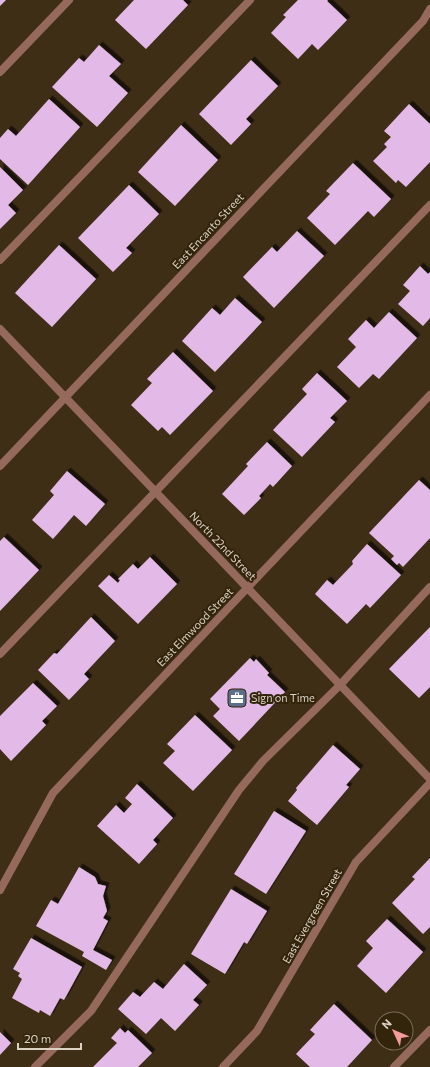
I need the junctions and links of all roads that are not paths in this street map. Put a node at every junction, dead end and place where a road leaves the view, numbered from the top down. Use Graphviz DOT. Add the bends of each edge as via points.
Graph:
graph roads {
  1 [pos="69,0"];
  2 [pos="250,0"];
  3 [pos="430,9"];
  4 [pos="0,72"];
  5 [pos="430,205"];
  6 [pos="0,260"];
  7 [pos="0,329"];
  8 [pos="430,395"];
  9 [pos="66,397"];
  10 [pos="0,466"];
  11 [pos="156,492"];
  12 [pos="430,586"];
  13 [pos="248,588"];
  14 [pos="0,654"];
  15 [pos="340,685"];
  16 [pos="430,779"];
  17 [pos="430,783"];
  18 [pos="0,890"];
  19 [pos="430,1030"];
  20 [pos="35,1067"];
  21 [pos="223,1067"];
  22 [pos="394,1067"];
  1 -- 4 [label="street"];
  2 -- 6 [label="street"];
  3 -- 9 [label="street, East Encanto Street" via="423,21"];
  5 -- 11 [label="street"];
  7 -- 9 [label="street, North 22nd Street"];
  8 -- 13 [label="street, East Elmwood Street"];
  9 -- 10 [label="street, East Encanto Street"];
  9 -- 11 [label="street, North 22nd Street"];
  11 -- 13 [label="street, North 22nd Street"];
  11 -- 14 [label="street"];
  12 -- 15 [label="street"];
  13 -- 15 [label="street, North 22nd Street"];
  13 -- 18 [label="street, East Elmwood Street" via="53,793"];
  15 -- 16 [label="street, North 22nd Street"];
  15 -- 20 [label="street" via="263,761 239,790 91,1011"];
  17 -- 21 [label="street, East Evergreen Street" via="356,862 257,1031"];
  19 -- 22 [label="street"];
}
